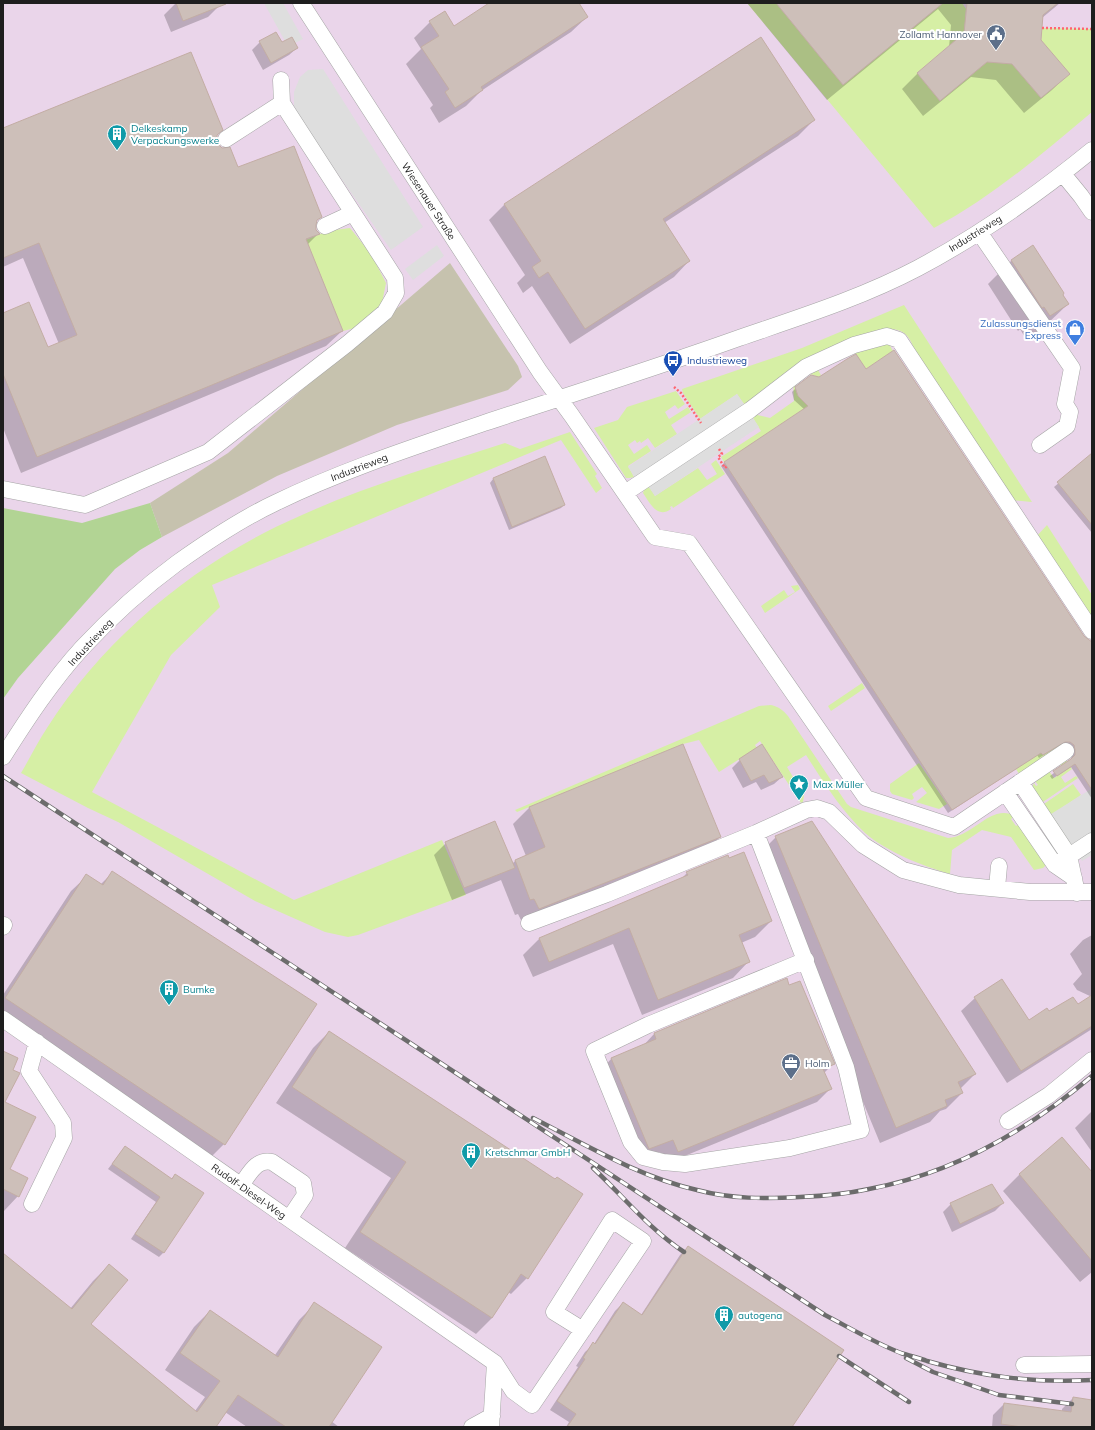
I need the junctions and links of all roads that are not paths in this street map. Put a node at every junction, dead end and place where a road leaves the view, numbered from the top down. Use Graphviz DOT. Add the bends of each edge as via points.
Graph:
graph roads {
  1 [pos="301,3"];
  2 [pos="281,80"];
  3 [pos="282,102"];
  4 [pos="226,139"];
  5 [pos="1092,150"];
  6 [pos="1063,174"];
  7 [pos="1092,212"];
  8 [pos="353,214"];
  9 [pos="325,226"];
  10 [pos="979,232"];
  11 [pos="559,398"];
  12 [pos="1040,445"];
  13 [pos="3,489"];
  14 [pos="624,493"];
  15 [pos="1092,631"];
  16 [pos="1066,751"];
  17 [pos="3,757"];
  18 [pos="1020,782"];
  19 [pos="1005,792"];
  20 [pos="756,833"];
  21 [pos="1092,841"];
  22 [pos="1069,856"];
  23 [pos="1055,865"];
  24 [pos="999,866"];
  25 [pos="997,888"];
  26 [pos="1081,888"];
  27 [pos="529,923"];
  28 [pos="806,960"];
  29 [pos="3,1019"];
  30 [pos="37,1042"];
  31 [pos="1092,1060"];
  32 [pos="1008,1121"];
  33 [pos="241,1185"];
  34 [pos="32,1204"];
  35 [pos="289,1219"];
  36 [pos="583,1330"];
  37 [pos="494,1363"];
  38 [pos="1092,1364"];
  39 [pos="1024,1365"];
  40 [pos="492,1422"];
  41 [pos="472,1427"];
  1 -- 11 [label="street, Wiesenauer Straße"];
  2 -- 3 [label="street"];
  3 -- 4 [label="street"];
  3 -- 8 [label="street"];
  5 -- 6 [label="street, Industrieweg"];
  6 -- 7 [label="street"];
  6 -- 10 [label="street, Industrieweg"];
  8 -- 9 [label="street"];
  8 -- 13 [label="street" via="395,278 396,293 385,312 347,344 208,452 85,505"];
  10 -- 11 [label="street, Industrieweg" via="918,268 831,307"];
  10 -- 12 [label="street" via="1072,368 1065,404 1070,412 1067,426"];
  11 -- 14 [label="street, Wiesenauer Straße"];
  11 -- 17 [label="street, Industrieweg" via="386,456 338,475 274,503 210,540 140,592 81,649 49,689"];
  14 -- 15 [label="street" via="750,410 806,367 854,345 887,336 900,340"];
  14 -- 19 [label="street, Wiesenauer Straße" via="655,537 689,543 866,798 954,827"];
  16 -- 18 [label="street"];
  18 -- 19 [label="street"];
  18 -- 22 [label="street"];
  19 -- 23 [label="street"];
  20 -- 25 [label="street" via="806,810 817,808 829,812 863,845 903,870 959,885"];
  20 -- 27 [label="street"];
  20 -- 28 [label="street"];
  21 -- 22 [label="street"];
  22 -- 23 [label="street"];
  22 -- 26 [label="street"];
  23 -- 26 [label="street"];
  24 -- 25 [label="street"];
  25 -- 26 [label="street" via="1030,892"];
  28 -- 28 [label="street" via="846,1067 861,1130 790,1148 685,1164 643,1157 631,1142 594,1051 648,1025"];
  29 -- 30 [label="street, Rudolf-Diesel-Weg"];
  30 -- 33 [label="street, Rudolf-Diesel-Weg"];
  30 -- 34 [label="street" via="29,1071 63,1123 64,1138"];
  31 -- 32 [label="street" via="1049,1095"];
  33 -- 35 [label="street, Rudolf-Diesel-Weg"];
  33 -- 35 [label="street" via="254,1167 266,1160 303,1183 305,1195"];
  35 -- 37 [label="street, Rudolf-Diesel-Weg"];
  36 -- 36 [label="street" via="643,1242 612,1220 554,1312"];
  36 -- 37 [label="street" via="532,1405 513,1392"];
  37 -- 40 [label="street"];
  38 -- 39 [label="street"];
  40 -- 41 [label="street"];
}
